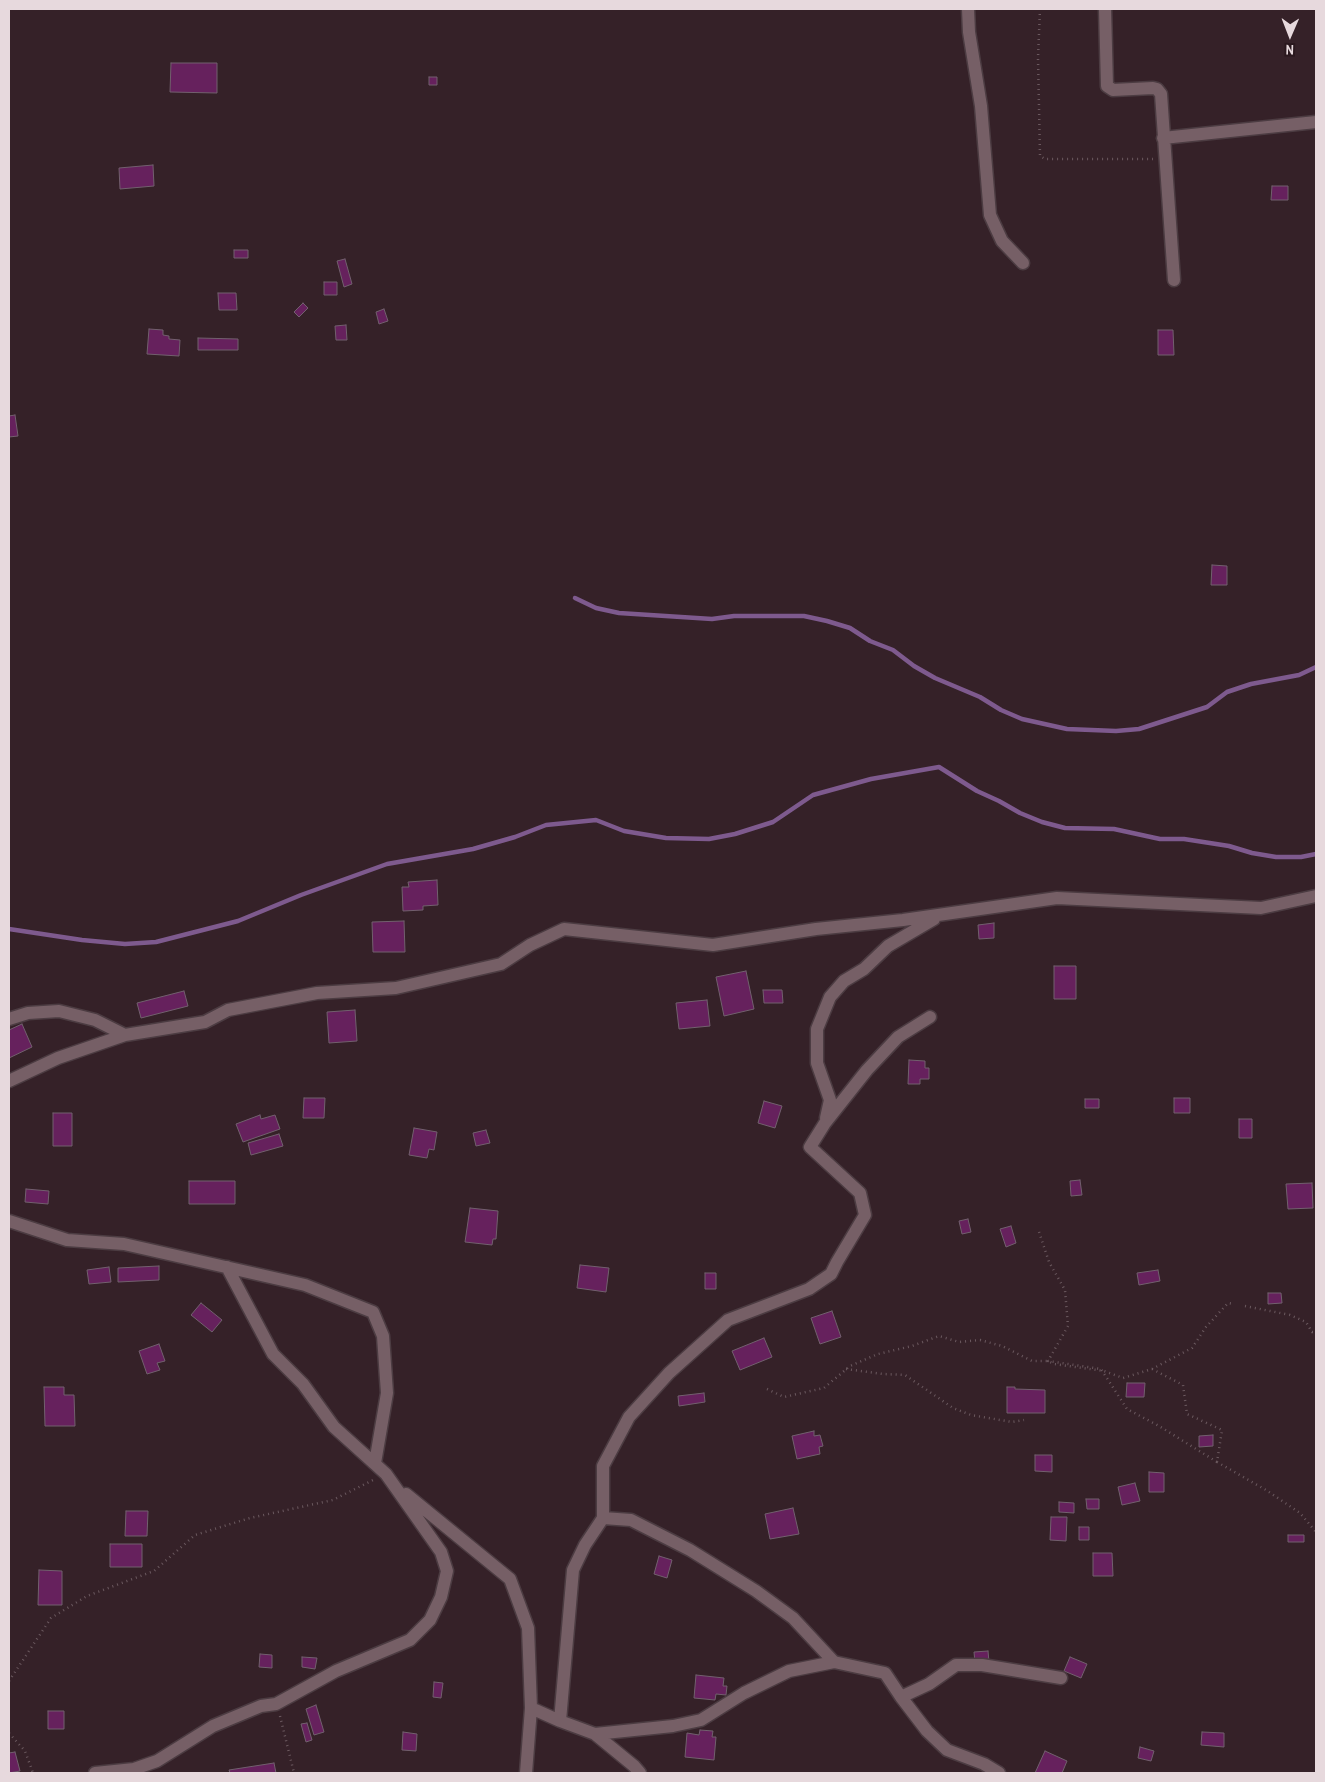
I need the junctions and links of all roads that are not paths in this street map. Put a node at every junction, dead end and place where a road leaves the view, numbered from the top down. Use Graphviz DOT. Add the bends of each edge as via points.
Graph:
graph roads {
  1 [pos="968,9"];
  2 [pos="1104,9"];
  3 [pos="1316,122"];
  4 [pos="1163,138"];
  5 [pos="1023,263"];
  6 [pos="1174,280"];
  7 [pos="1316,896"];
  8 [pos="941,915"];
  9 [pos="930,1016"];
  10 [pos="9,1019"];
  11 [pos="125,1035"];
  12 [pos="9,1081"];
  13 [pos="825,1122"];
  14 [pos="9,1221"];
  15 [pos="227,1267"];
  16 [pos="375,1464"];
  17 [pos="388,1478"];
  18 [pos="603,1518"];
  19 [pos="834,1662"];
  20 [pos="1061,1678"];
  21 [pos="901,1697"];
  22 [pos="531,1708"];
  23 [pos="560,1722"];
  24 [pos="595,1734"];
  25 [pos="95,1773"];
  26 [pos="526,1773"];
  27 [pos="640,1773"];
  28 [pos="999,1773"];
  1 -- 5 [label="street" via="983,123 990,215 1002,241"];
  2 -- 4 [label="street" via="1107,86 1114,90 1157,89 1161,94"];
  3 -- 4 [label="street"];
  4 -- 6 [label="street"];
  7 -- 8 [label="street" via="1261,908 1057,898"];
  8 -- 11 [label="street" via="713,945 564,929 530,945 501,964 396,988 317,993 228,1010 205,1022"];
  8 -- 13 [label="street" via="888,946 864,969 844,981 830,998 817,1029 817,1063 830,1100"];
  9 -- 13 [label="street" via="898,1037"];
  10 -- 11 [label="street" via="28,1012 59,1011 95,1020"];
  11 -- 12 [label="street" via="58,1058"];
  13 -- 18 [label="street" via="810,1147 860,1193 865,1215 831,1274 809,1290 728,1320 669,1373 629,1417 603,1466"];
  14 -- 15 [label="street" via="68,1240 124,1244"];
  15 -- 16 [label="street" via="273,1354 304,1384 334,1427"];
  15 -- 16 [label="street" via="305,1285 373,1312 383,1336 387,1393"];
  16 -- 17 [label="street"];
  17 -- 22 [label="street" via="510,1579 528,1628"];
  17 -- 25 [label="street" via="442,1552 446,1571 441,1597 430,1620 410,1640 336,1671 276,1704 261,1706 213,1726 158,1761 134,1769"];
  18 -- 19 [label="street" via="631,1520 690,1550 793,1618"];
  18 -- 23 [label="street" via="573,1570"];
  19 -- 21 [label="street" via="885,1673"];
  19 -- 24 [label="street" via="789,1671 744,1693 701,1720"];
  20 -- 21 [label="street" via="982,1665 956,1665 929,1684"];
  21 -- 28 [label="street" via="927,1731 947,1750"];
  22 -- 23 [label="street"];
  22 -- 26 [label="street"];
  23 -- 24 [label="street"];
  24 -- 27 [label="street"];
}
